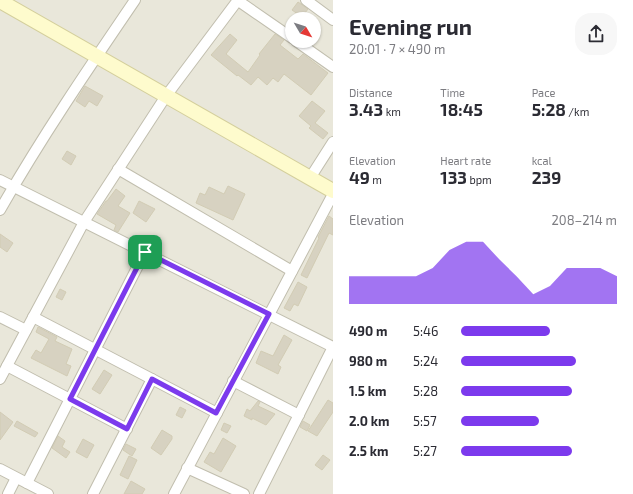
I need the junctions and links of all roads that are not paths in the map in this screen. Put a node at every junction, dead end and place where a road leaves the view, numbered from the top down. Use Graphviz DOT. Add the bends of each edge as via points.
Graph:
graph roads {
  1 [pos="135,0"];
  2 [pos="237,0"];
  3 [pos="306,0"];
  4 [pos="0,1"];
  5 [pos="15,4"];
  6 [pos="333,20"];
  7 [pos="285,33"];
  8 [pos="306,48"];
  9 [pos="97,56"];
  10 [pos="333,67"];
  11 [pos="166,96"];
  12 [pos="333,142"];
  13 [pos="118,169"];
  14 [pos="310,178"];
  15 [pos="0,180"];
  16 [pos="14,186"];
  17 [pos="333,191"];
  18 [pos="333,194"];
  19 [pos="0,210"];
  20 [pos="84,222"];
  21 [pos="145,252"];
  22 [pos="292,271"];
  23 [pos="269,314"];
  24 [pos="0,317"];
  25 [pos="34,317"];
  26 [pos="26,330"];
  27 [pos="333,347"];
  28 [pos="95,349"];
  29 [pos="7,366"];
  30 [pos="0,379"];
  31 [pos="152,379"];
  32 [pos="233,381"];
  33 [pos="70,399"];
  34 [pos="216,413"];
  35 [pos="299,415"];
  36 [pos="127,429"];
  37 [pos="187,468"];
  38 [pos="0,469"];
  39 [pos="16,478"];
  40 [pos="27,483"];
  41 [pos="8,494"];
  42 [pos="48,494"];
  43 [pos="94,494"];
  44 [pos="174,494"];
  45 [pos="244,494"];
  46 [pos="259,494"];
  1 -- 9 [label="street"];
  2 -- 7 [label="street"];
  2 -- 11 [label="street"];
  3 -- 6 [label="street"];
  4 -- 5 [label="main road"];
  5 -- 9 [label="main road"];
  8 -- 10 [label="street"];
  9 -- 11 [label="main road"];
  9 -- 16 [label="street"];
  11 -- 13 [label="street"];
  11 -- 14 [label="main road"];
  12 -- 14 [label="street"];
  13 -- 20 [label="street"];
  13 -- 22 [label="street"];
  14 -- 17 [label="main road"];
  15 -- 16 [label="street"];
  16 -- 19 [label="street"];
  16 -- 20 [label="street"];
  18 -- 22 [label="street"];
  20 -- 21 [label="street"];
  20 -- 25 [label="street"];
  21 -- 23 [label="street"];
  21 -- 28 [label="street"];
  22 -- 23 [label="street"];
  23 -- 27 [label="street"];
  23 -- 32 [label="street"];
  24 -- 26 [label="street"];
  25 -- 26 [label="street"];
  25 -- 28 [label="street"];
  26 -- 29 [label="street"];
  27 -- 35 [label="street"];
  28 -- 31 [label="street"];
  28 -- 33 [label="street"];
  29 -- 30 [label="street"];
  29 -- 33 [label="street"];
  31 -- 34 [label="street"];
  31 -- 36 [label="street"];
  32 -- 34 [label="street"];
  32 -- 35 [label="street"];
  33 -- 36 [label="street"];
  33 -- 40 [label="street"];
  34 -- 37 [label="street"];
  35 -- 46 [label="street"];
  36 -- 43 [label="street"];
  37 -- 44 [label="street"];
  37 -- 45 [label="street"];
  38 -- 39 [label="street"];
  39 -- 40 [label="street"];
  39 -- 41 [label="street"];
  40 -- 42 [label="street"];
}
